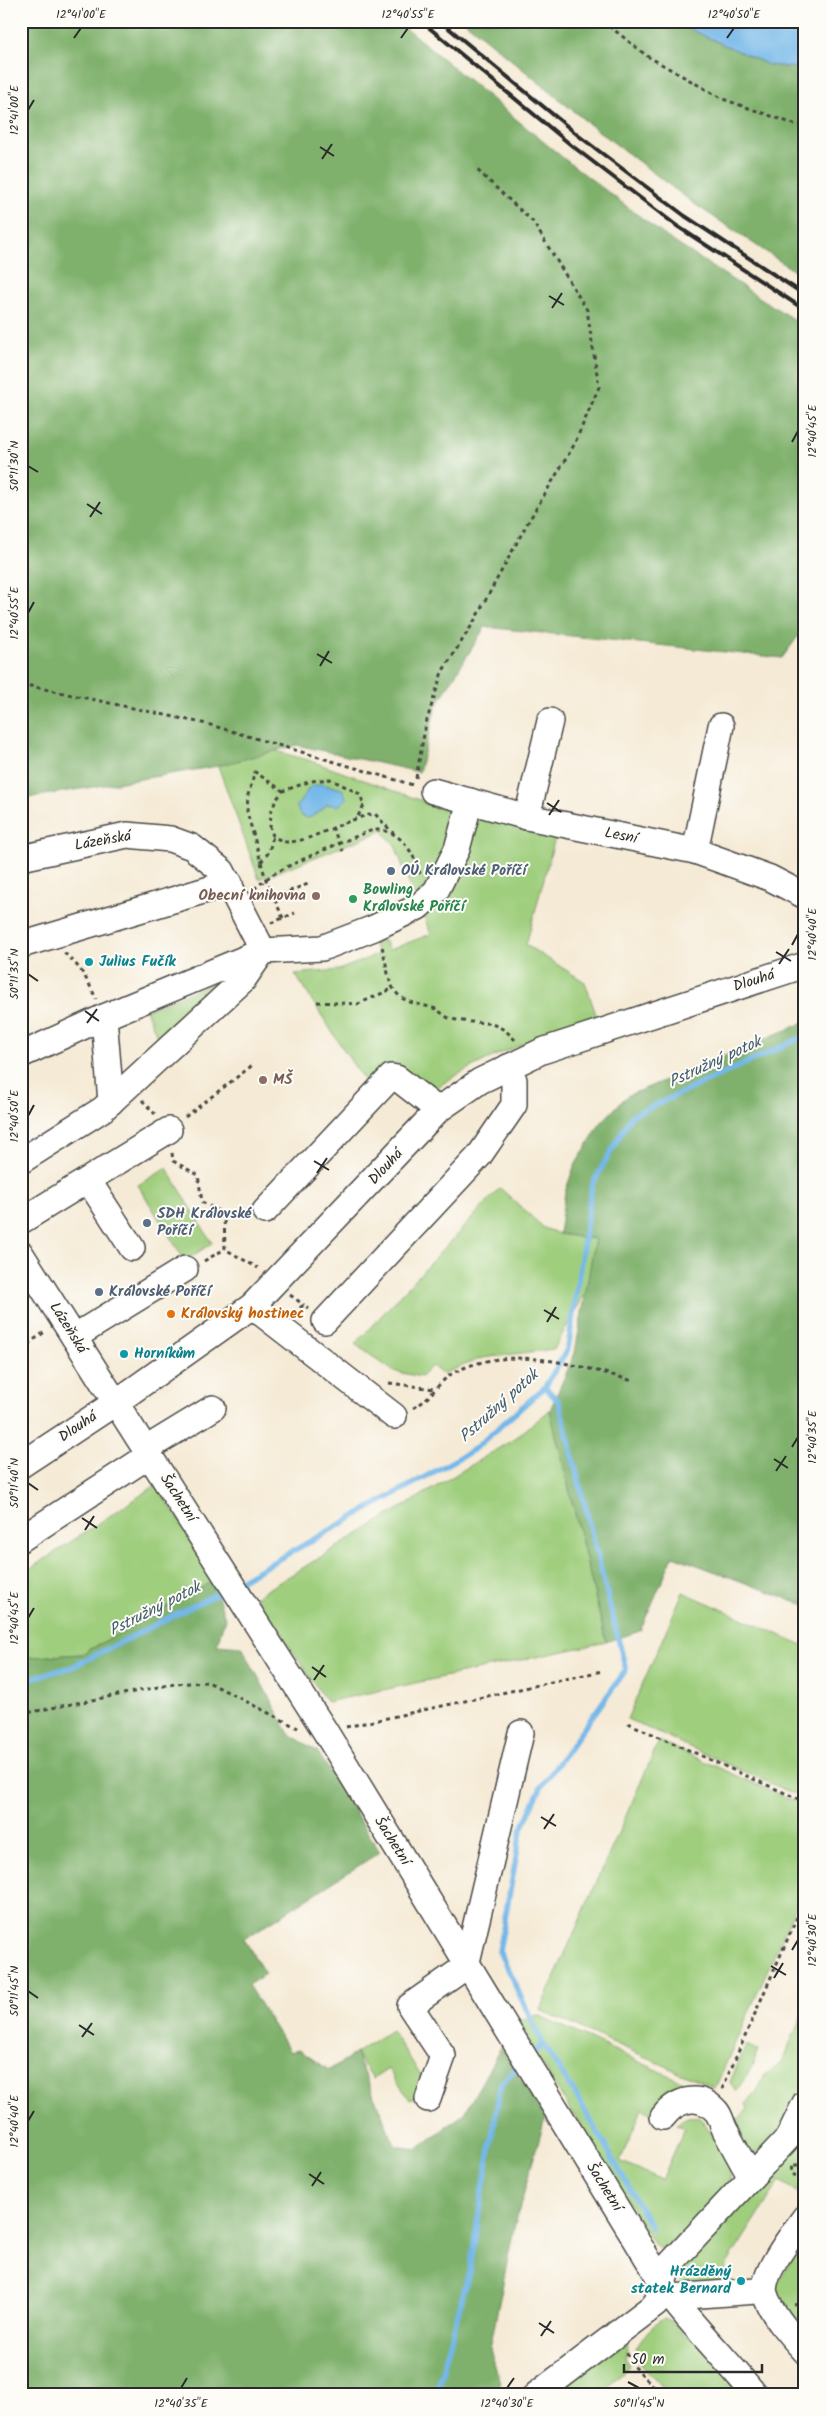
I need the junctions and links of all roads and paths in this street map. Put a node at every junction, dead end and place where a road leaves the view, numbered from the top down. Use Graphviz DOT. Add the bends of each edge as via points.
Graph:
graph roads {
  1 [pos="603,21"];
  2 [pos="805,128"];
  3 [pos="475,168"];
  4 [pos="21,684"];
  5 [pos="550,721"];
  6 [pos="721,726"];
  7 [pos="283,791"];
  8 [pos="433,791"];
  9 [pos="470,802"];
  10 [pos="358,816"];
  11 [pos="527,817"];
  12 [pos="332,827"];
  13 [pos="394,834"];
  14 [pos="273,836"];
  15 [pos="340,844"];
  16 [pos="343,851"];
  17 [pos="695,851"];
  18 [pos="21,858"];
  19 [pos="261,862"];
  20 [pos="421,877"];
  21 [pos="266,880"];
  22 [pos="230,883"];
  23 [pos="308,884"];
  24 [pos="805,896"];
  25 [pos="274,897"];
  26 [pos="242,907"];
  27 [pos="295,913"];
  28 [pos="283,918"];
  29 [pos="374,928"];
  30 [pos="258,940"];
  31 [pos="31,943"];
  32 [pos="805,965"];
  33 [pos="394,988"];
  34 [pos="317,1002"];
  35 [pos="104,1017"];
  36 [pos="517,1042"];
  37 [pos="21,1055"];
  38 [pos="254,1064"];
  39 [pos="508,1067"];
  40 [pos="129,1085"];
  41 [pos="111,1102"];
  42 [pos="438,1110"];
  43 [pos="169,1130"];
  44 [pos="21,1161"];
  45 [pos="88,1180"];
  46 [pos="265,1211"];
  47 [pos="21,1221"];
  48 [pos="132,1248"];
  49 [pos="21,1254"];
  50 [pos="185,1269"];
  51 [pos="282,1290"];
  52 [pos="304,1305"];
  53 [pos="252,1306"];
  54 [pos="325,1321"];
  55 [pos="68,1328"];
  56 [pos="21,1348"];
  57 [pos="384,1380"];
  58 [pos="633,1381"];
  59 [pos="435,1389"];
  60 [pos="115,1403"];
  61 [pos="213,1408"];
  62 [pos="394,1416"];
  63 [pos="148,1452"];
  64 [pos="21,1465"];
  65 [pos="21,1539"];
  66 [pos="628,1723"];
  67 [pos="521,1733"];
  68 [pos="805,1802"];
  69 [pos="805,1900"];
  70 [pos="467,1964"];
  71 [pos="732,2066"];
  72 [pos="428,2100"];
  73 [pos="805,2103"];
  74 [pos="663,2117"];
  75 [pos="751,2177"];
  76 [pos="805,2177"];
  77 [pos="805,2217"];
  78 [pos="667,2290"];
  79 [pos="764,2293"];
  80 [pos="805,2304"];
  81 [pos="798,2305"];
  82 [pos="628,2349"];
  83 [pos="805,2351"];
  84 [pos="536,2395"];
  85 [pos="662,2395"];
  86 [pos="755,2395"];
  1 -- 2 [label="path" via="647,56 723,99"];
  3 -- 4 [label="path" via="532,222 587,310 599,387 574,445 442,672 426,722 414,786 207,724"];
  5 -- 11 [label="street"];
  6 -- 17 [label="street"];
  7 -- 10 [label="path" via="330,778 360,794 364,805"];
  7 -- 14 [label="path" via="271,812"];
  7 -- 19 [label="path" via="255,772 247,812"];
  8 -- 9 [label="street, Lesní"];
  9 -- 11 [label="street, Lesní"];
  9 -- 29 [label="street" via="457,849 436,891 418,907"];
  10 -- 12 [label="path"];
  10 -- 13 [label="path" via="375,814"];
  11 -- 17 [label="street, Lesní"];
  12 -- 14 [label="path" via="296,841 284,842"];
  12 -- 15 [label="path"];
  13 -- 15 [label="path" via="374,830"];
  13 -- 20 [label="path" via="405,844"];
  14 -- 19 [label="path" via="269,852"];
  15 -- 16 [label="path"];
  15 -- 21 [label="path"];
  17 -- 24 [label="street, Lesní" via="770,878"];
  18 -- 22 [label="street, Lázeňská" via="127,835 146,835 170,838 192,847 222,871"];
  19 -- 21 [label="path"];
  21 -- 25 [label="path"];
  21 -- 26 [label="path" via="252,891"];
  22 -- 26 [label="street, Lázeňská"];
  22 -- 31 [label="street"];
  23 -- 25 [label="path"];
  25 -- 28 [label="path"];
  26 -- 30 [label="street, Lázeňská"];
  27 -- 28 [label="path"];
  28 -- 30 [label="path"];
  29 -- 30 [label="street" via="322,948"];
  29 -- 33 [label="path"];
  30 -- 35 [label="street"];
  30 -- 40 [label="street" via="243,980"];
  31 -- 35 [label="path" via="55,946 71,958 89,982"];
  32 -- 39 [label="street, Dlouhá" via="542,1051"];
  33 -- 34 [label="path" via="358,1004"];
  33 -- 36 [label="path" via="410,1003 434,1008 451,1019 486,1022 504,1028"];
  35 -- 37 [label="street"];
  35 -- 41 [label="street"];
  38 -- 43 [label="path"];
  39 -- 42 [label="street, Dlouhá" via="480,1081"];
  39 -- 54 [label="street" via="514,1080 514,1105 479,1156"];
  40 -- 41 [label="street"];
  40 -- 43 [label="path"];
  41 -- 44 [label="street"];
  42 -- 46 [label="street" via="397,1078 391,1077"];
  42 -- 53 [label="street, Dlouhá"];
  43 -- 45 [label="street"];
  45 -- 47 [label="street"];
  45 -- 48 [label="street"];
  49 -- 55 [label="street, Lázeňská"];
  50 -- 55 [label="street"];
  51 -- 52 [label="path"];
  53 -- 60 [label="street, Dlouhá"];
  53 -- 62 [label="street"];
  55 -- 56 [label="path"];
  55 -- 60 [label="street, Lázeňská"];
  57 -- 59 [label="path" via="392,1385"];
  58 -- 59 [label="path" via="572,1364 533,1358 486,1362 453,1374"];
  59 -- 62 [label="path" via="416,1407"];
  60 -- 63 [label="street, Šachetní"];
  60 -- 64 [label="street, Dlouhá"];
  61 -- 63 [label="street"];
  63 -- 65 [label="street"];
  63 -- 70 [label="street, Šachetní"];
  66 -- 68 [label="path"];
  67 -- 70 [label="street"];
  69 -- 71 [label="path"];
  70 -- 72 [label="street" via="410,2006 443,2056"];
  70 -- 78 [label="street, Šachetní"];
  73 -- 75 [label="street" via="788,2138"];
  74 -- 75 [label="street" via="671,2107 687,2099 703,2101 717,2111"];
  75 -- 78 [label="street" via="669,2265"];
  76 -- 76 [label="path" via="801,2165 792,2165 793,2175"];
  77 -- 79 [label="street" via="773,2264"];
  78 -- 79 [label="street"];
  78 -- 84 [label="street" via="656,2304"];
  78 -- 86 [label="street, Šachetní" via="695,2328 720,2352"];
  79 -- 83 [label="street"];
  80 -- 81 [label="path"];
  82 -- 85 [label="path" via="629,2361"];
}
